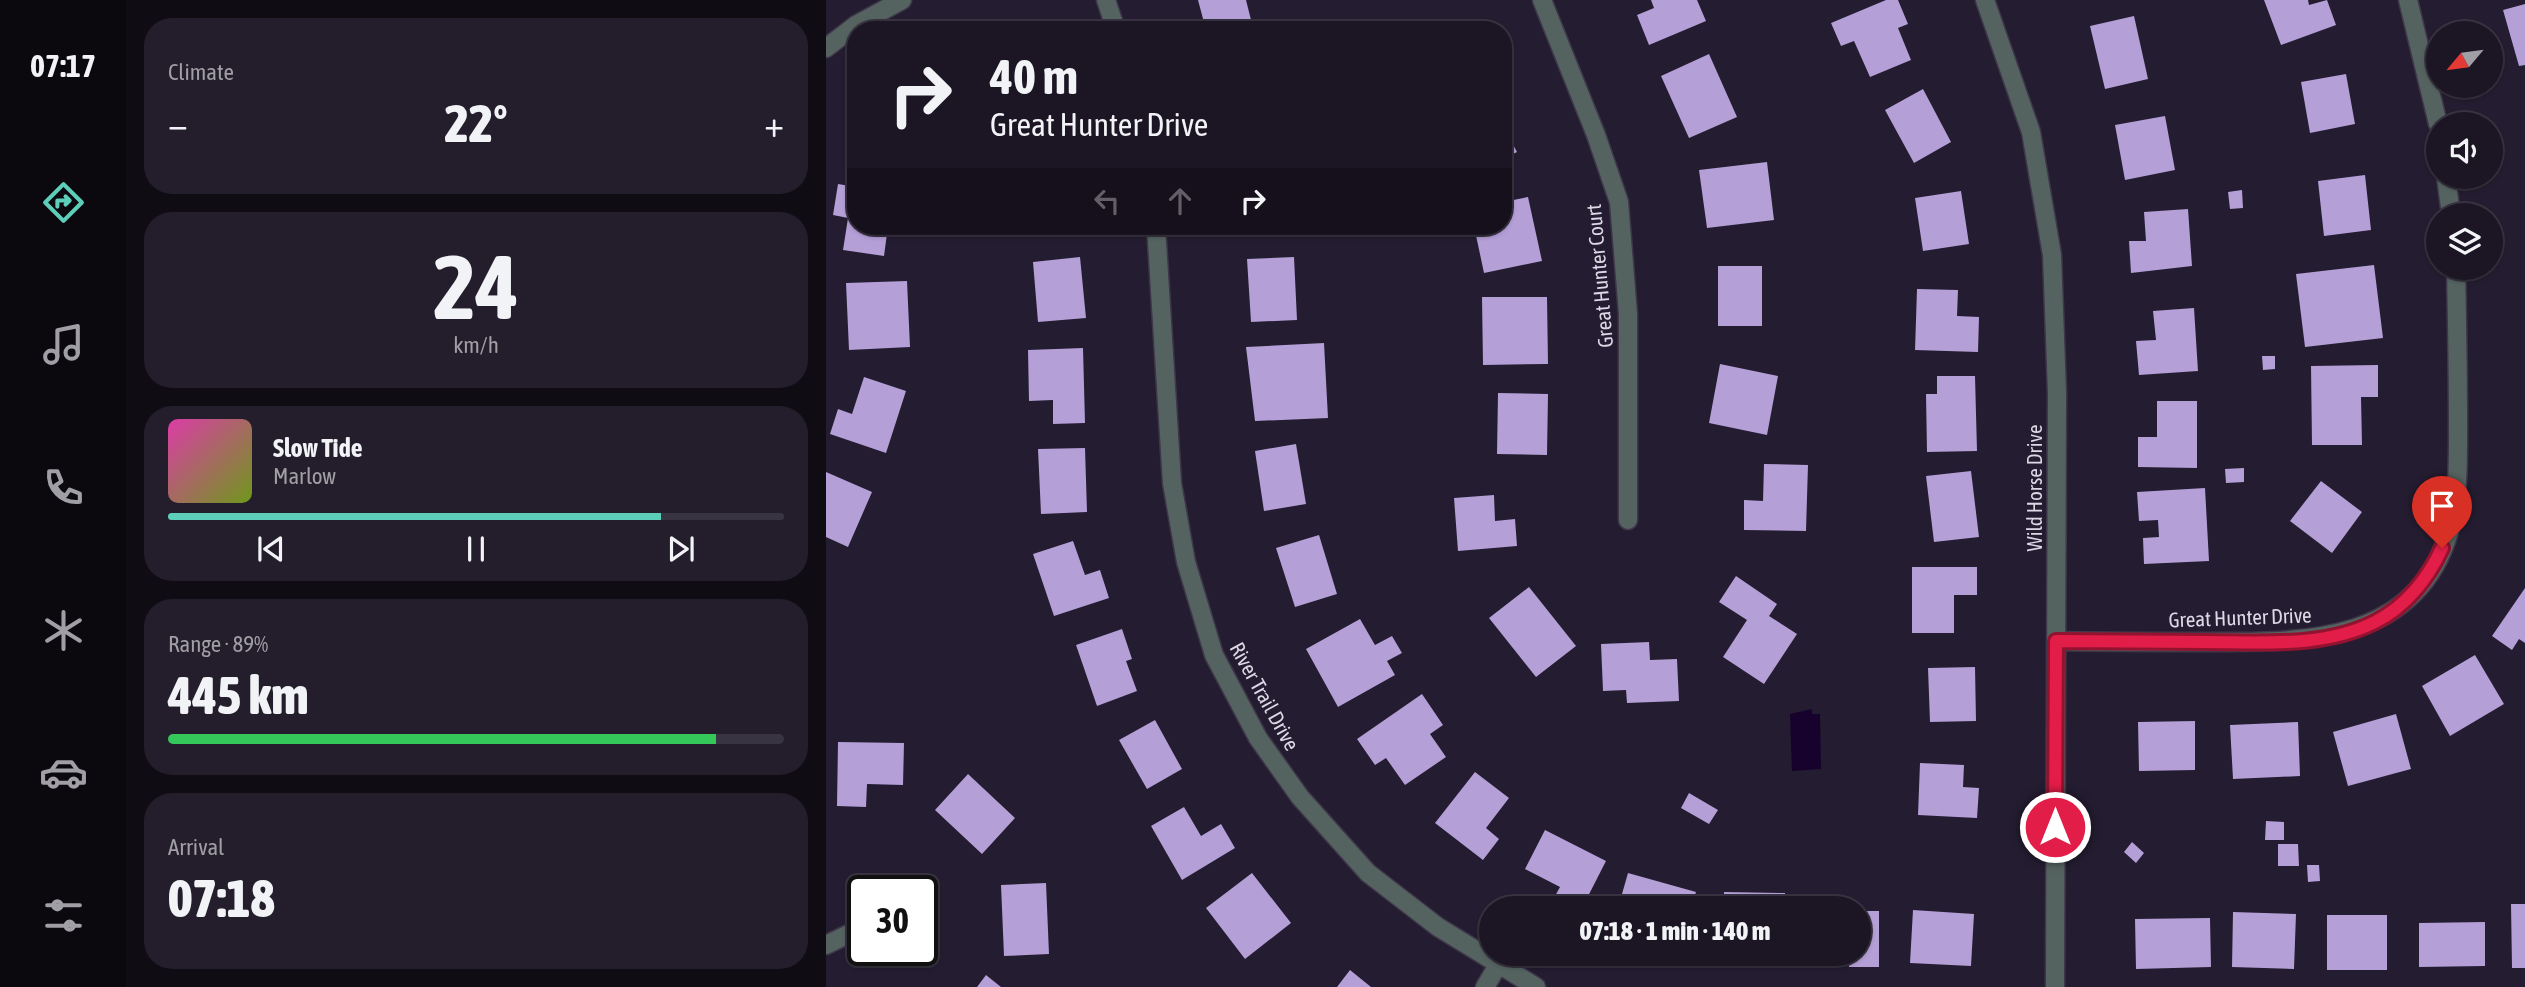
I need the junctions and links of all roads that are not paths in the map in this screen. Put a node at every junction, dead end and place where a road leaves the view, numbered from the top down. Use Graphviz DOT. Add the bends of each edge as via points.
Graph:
graph roads {
  1 [pos="902,0"];
  2 [pos="1106,0"];
  3 [pos="1542,0"];
  4 [pos="1985,0"];
  5 [pos="2408,0"];
  6 [pos="863,21"];
  7 [pos="1113,21"];
  8 [pos="847,32"];
  9 [pos="826,48"];
  10 [pos="2435,112"];
  11 [pos="1157,235"];
  12 [pos="2456,280"];
  13 [pos="1628,520"];
  14 [pos="2056,641"];
  15 [pos="847,935"];
  16 [pos="826,945"];
  17 [pos="1479,953"];
  18 [pos="1497,966"];
  19 [pos="1500,966"];
  20 [pos="1485,987"];
  21 [pos="1536,987"];
  22 [pos="2055,987"];
  1 -- 6 [label="street"];
  2 -- 7 [label="street"];
  3 -- 13 [label="street, Great Hunter Court" via="1619,202 1629,314"];
  4 -- 14 [label="street, Wild Horse Drive" via="2031,132 2052,255 2057,393"];
  5 -- 10 [label="street"];
  8 -- 9 [label="street"];
  11 -- 17 [label="street, River Trail Drive" via="1172,483 1186,562 1214,655 1272,758 1300,797 1368,873 1438,928"];
  12 -- 14 [label="street, Great Hunter Drive" via="2458,482 2449,533 2435,563 2410,597 2375,622 2334,636 2293,642"];
  14 -- 22 [label="street, Wild Horse Drive"];
  15 -- 16 [label="street"];
  18 -- 20 [label="street"];
  19 -- 21 [label="street, River Trail Drive"];
}
